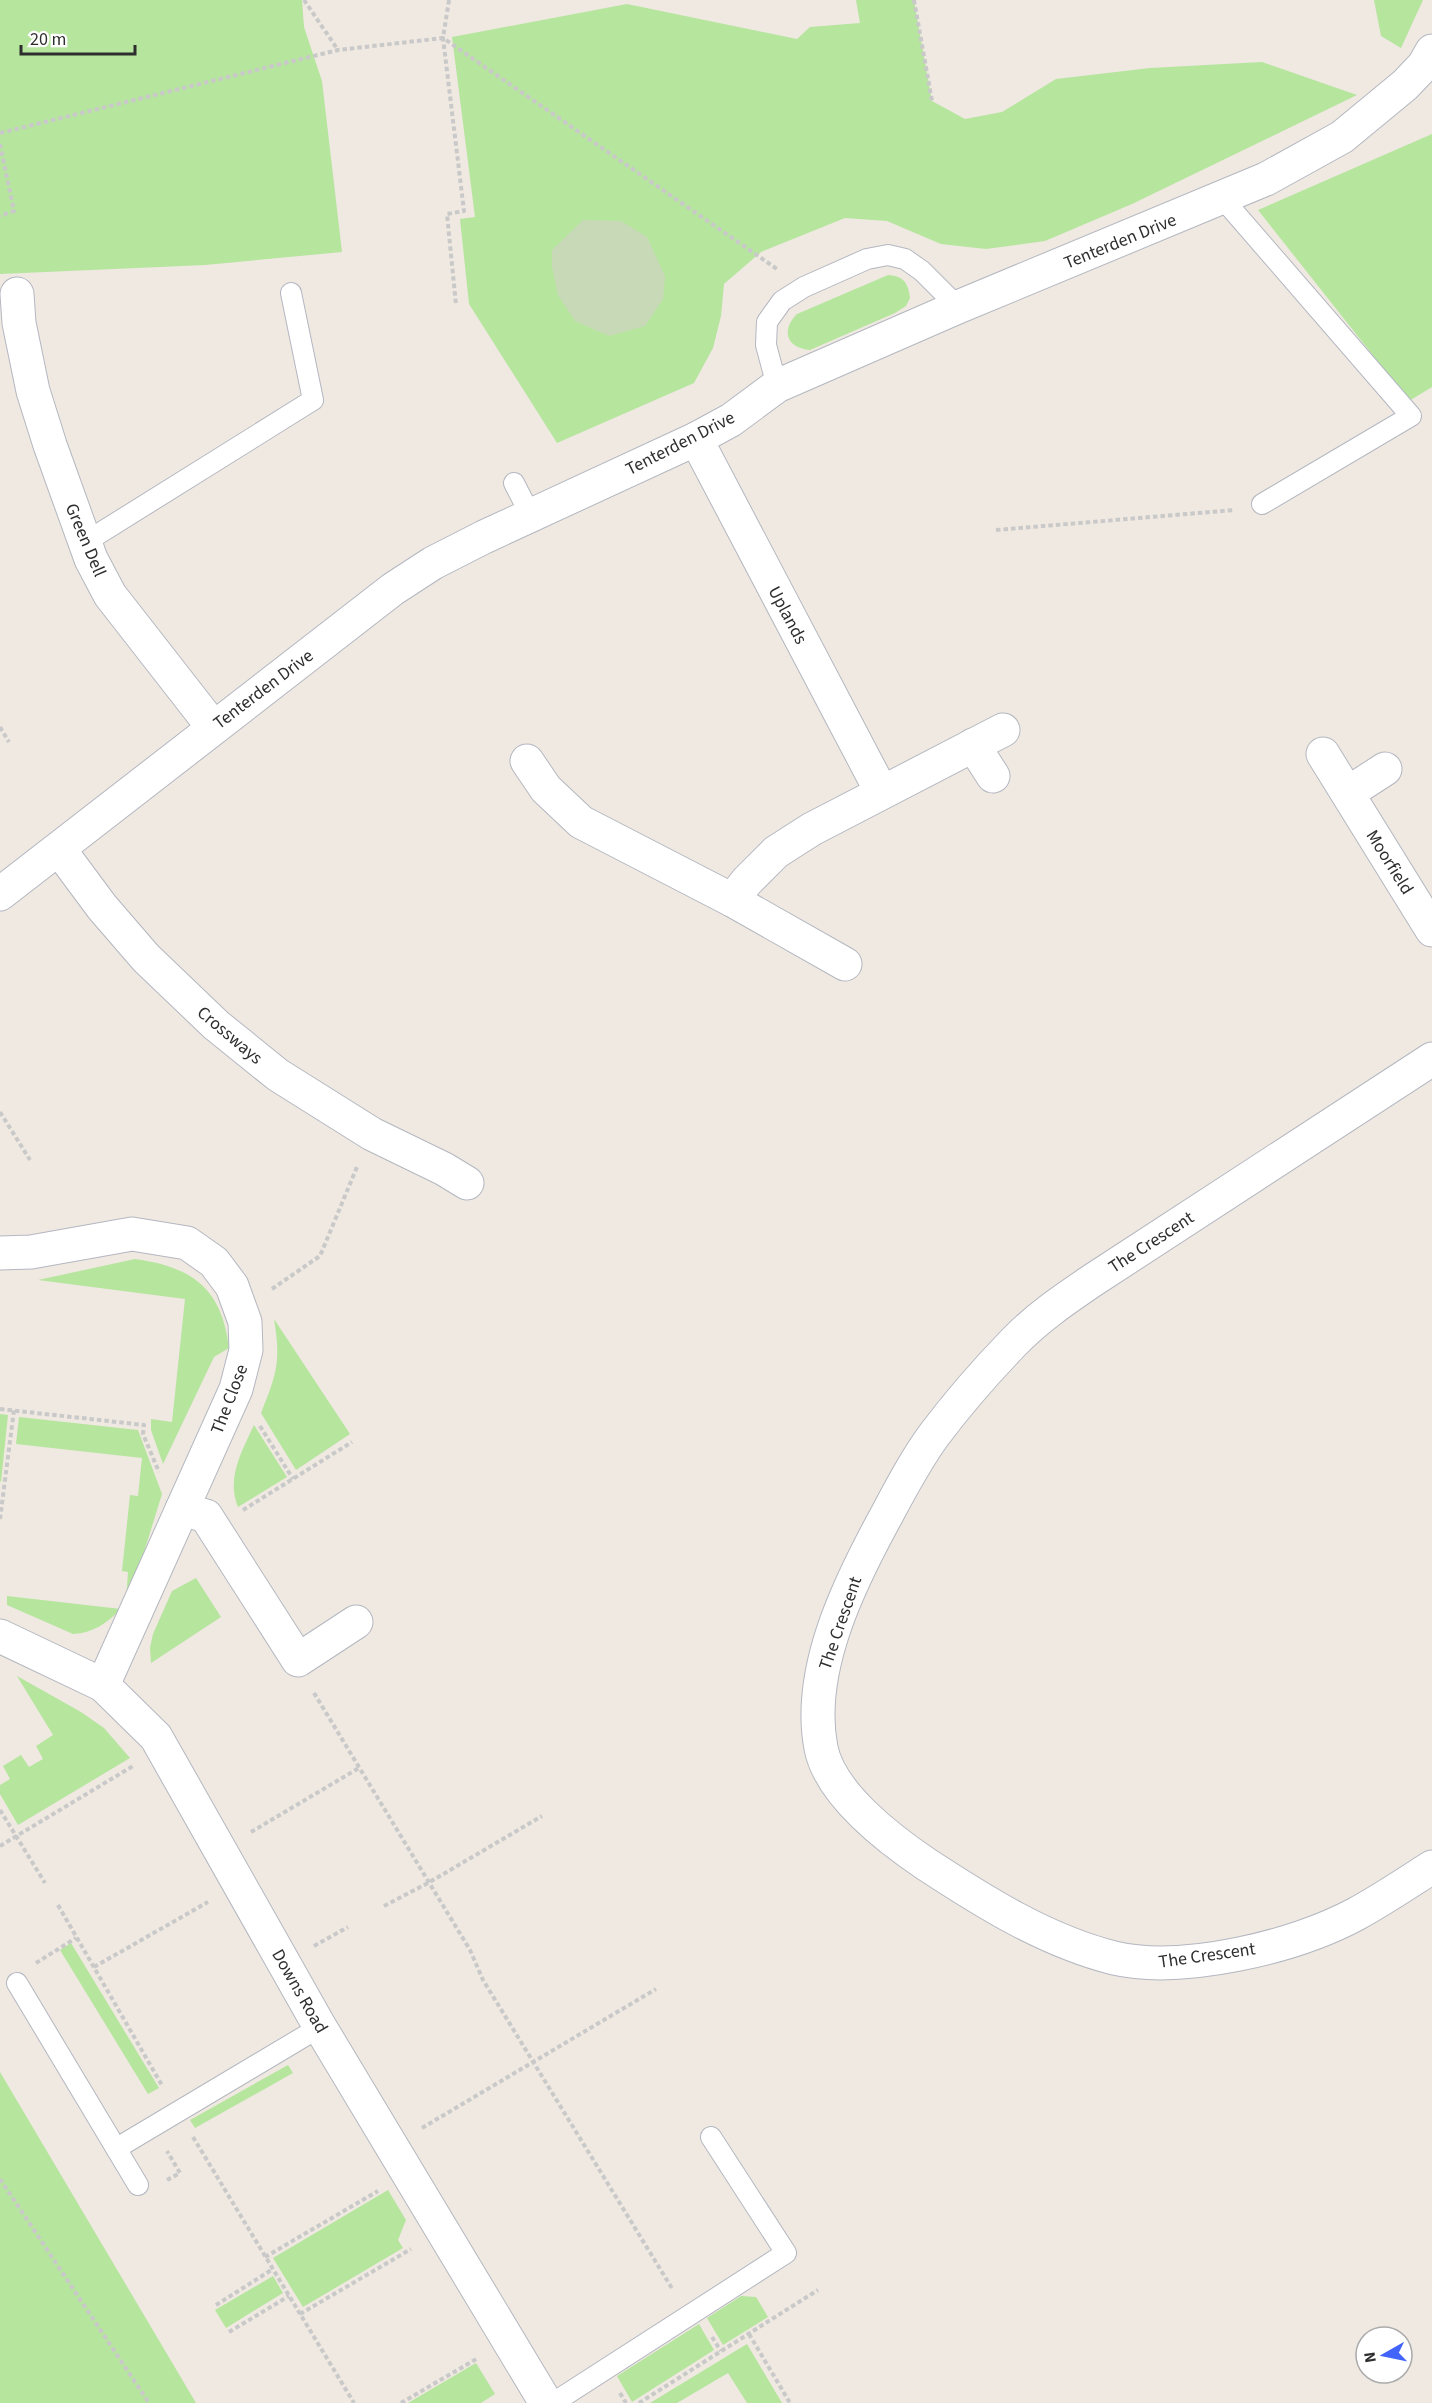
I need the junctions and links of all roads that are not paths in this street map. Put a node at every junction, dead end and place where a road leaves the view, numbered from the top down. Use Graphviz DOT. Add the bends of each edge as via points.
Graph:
graph roads {
  1 [pos="1432,51"];
  2 [pos="1222,199"];
  3 [pos="291,293"];
  4 [pos="958,308"];
  5 [pos="12,314"];
  6 [pos="777,386"];
  7 [pos="696,439"];
  8 [pos="514,483"];
  9 [pos="1262,504"];
  10 [pos="530,514"];
  11 [pos="84,543"];
  12 [pos="213,727"];
  13 [pos="1003,730"];
  14 [pos="973,744"];
  15 [pos="1323,754"];
  16 [pos="527,761"];
  17 [pos="1385,769"];
  18 [pos="993,776"];
  19 [pos="881,791"];
  20 [pos="1348,793"];
  21 [pos="59,849"];
  22 [pos="0,894"];
  23 [pos="732,900"];
  24 [pos="1432,930"];
  25 [pos="845,964"];
  26 [pos="1432,1059"];
  27 [pos="448,1180"];
  28 [pos="0,1253"];
  29 [pos="180,1513"];
  30 [pos="356,1622"];
  31 [pos="0,1636"];
  32 [pos="103,1685"];
  33 [pos="1432,1867"];
  34 [pos="17,1983"];
  35 [pos="320,2027"];
  36 [pos="711,2137"];
  37 [pos="117,2148"];
  38 [pos="138,2185"];
  39 [pos="546,2403"];
  40 [pos="553,2403"];
  1 -- 2 [label="street, Tenterden Drive" via="1405,85 1342,137"];
  2 -- 4 [label="street, Tenterden Drive"];
  2 -- 9 [label="lane" via="1411,416"];
  3 -- 11 [label="lane" via="313,400"];
  4 -- 6 [label="street, Tenterden Drive"];
  4 -- 6 [label="lane" via="905,259 888,255 867,259 804,287 782,301 767,322 766,345"];
  5 -- 11 [label="street, Green Dell" via="33,391"];
  6 -- 7 [label="street, Tenterden Drive" via="731,420"];
  7 -- 10 [label="street, Tenterden Drive"];
  7 -- 19 [label="street, Uplands"];
  8 -- 10 [label="lane"];
  10 -- 12 [label="street, Tenterden Drive" via="433,563 393,589"];
  11 -- 12 [label="street, Green Dell" via="110,595"];
  12 -- 21 [label="street, Tenterden Drive"];
  13 -- 14 [label="street"];
  14 -- 18 [label="street"];
  14 -- 19 [label="street"];
  15 -- 20 [label="street, Moorfield"];
  16 -- 23 [label="street" via="555,782 581,822"];
  17 -- 20 [label="street"];
  19 -- 23 [label="street" via="776,852"];
  20 -- 24 [label="street, Moorfield"];
  21 -- 22 [label="street, Tenterden Drive"];
  21 -- 27 [label="street, Crossways" via="146,958 216,1025 278,1075"];
  23 -- 25 [label="street"];
  26 -- 33 [label="street, The Crescent" via="1093,1280 1015,1340 933,1436 861,1562 836,1621 820,1681 817,1710 821,1750 832,1776 852,1803 879,1827 918,1858 1017,1919 1081,1948 1114,1958 1147,1964 1256,1950 1314,1933 1354,1915"];
  28 -- 29 [label="street, The Close" via="31,1252 132,1234 187,1244 214,1262 232,1286 245,1322 246,1350 236,1389"];
  29 -- 30 [label="street" via="206,1516 298,1660"];
  29 -- 32 [label="street, The Close"];
  31 -- 32 [label="street, Downs Road"];
  32 -- 35 [label="street, Downs Road" via="133,1712 163,1748"];
  34 -- 37 [label="lane"];
  35 -- 37 [label="lane"];
  35 -- 39 [label="street, Downs Road"];
  36 -- 40 [label="lane" via="786,2253"];
  37 -- 38 [label="lane"];
}
